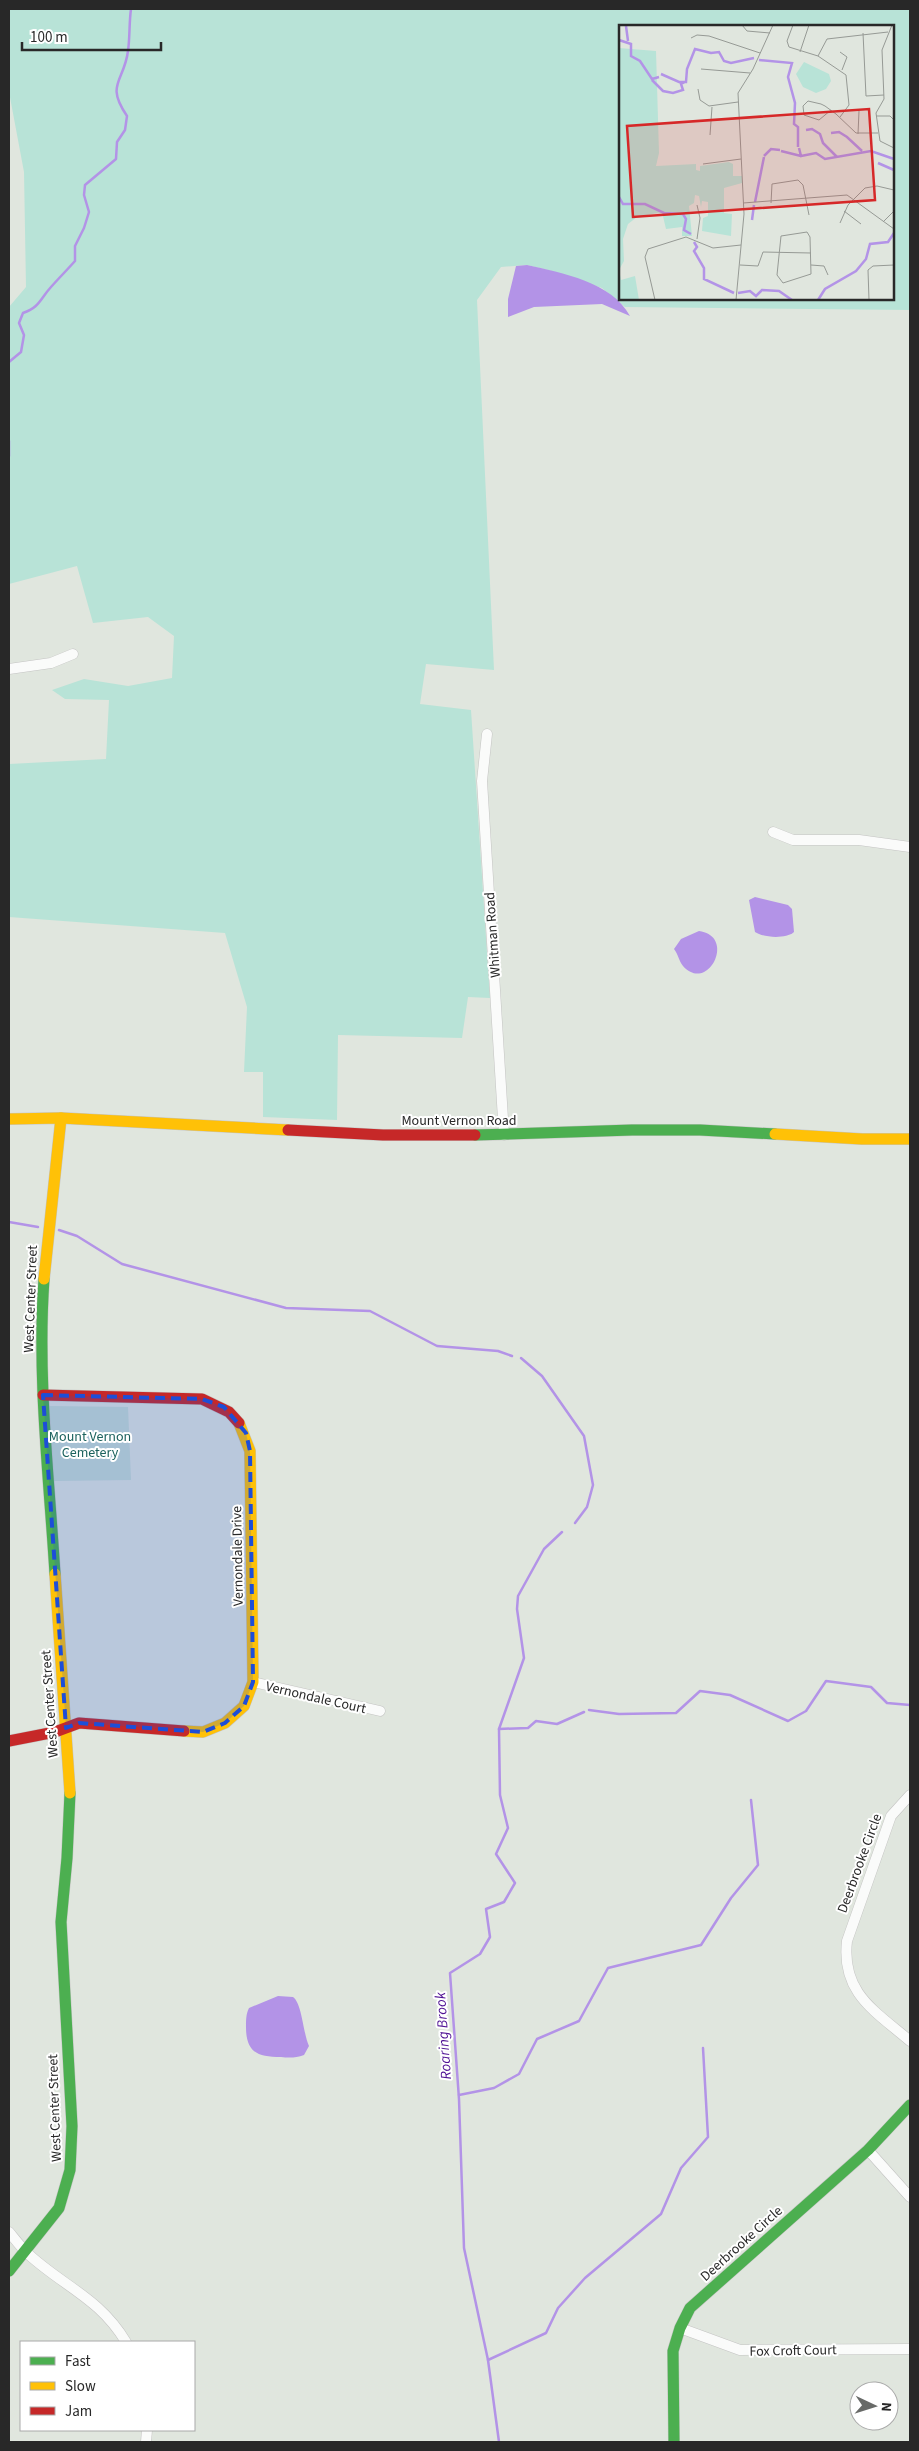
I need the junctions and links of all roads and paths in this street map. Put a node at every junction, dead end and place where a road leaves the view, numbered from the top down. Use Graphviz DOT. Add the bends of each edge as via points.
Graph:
graph roads {
  1 [pos="73,654"];
  2 [pos="9,669"];
  3 [pos="487,734"];
  4 [pos="773,832"];
  5 [pos="910,847"];
  6 [pos="61,1118"];
  7 [pos="9,1120"];
  8 [pos="504,1135"];
  9 [pos="910,1139"];
  10 [pos="43,1395"];
  11 [pos="253,1682"];
  12 [pos="380,1711"];
  13 [pos="66,1728"];
  14 [pos="9,1741"];
  15 [pos="910,1795"];
  16 [pos="910,2041"];
  17 [pos="910,2105"];
  18 [pos="868,2150"];
  19 [pos="910,2197"];
  20 [pos="9,2232"];
  21 [pos="26,2252"];
  22 [pos="9,2271"];
  23 [pos="680,2328"];
  24 [pos="125,2341"];
  25 [pos="910,2348"];
  26 [pos="674,2442"];
  1 -- 2 [label="street" via="52,663"];
  3 -- 8 [label="street, Whitman Road" via="482,781"];
  4 -- 5 [label="street" via="793,840 859,840"];
  6 -- 7 [label="street, Mount Vernon Road"];
  6 -- 8 [label="street, Mount Vernon Road" via="383,1135"];
  6 -- 10 [label="street, West Center Street" via="48,1226 42,1318"];
  8 -- 9 [label="street, Mount Vernon Road" via="700,1130"];
  10 -- 11 [label="street, Vernondale Drive" via="202,1399 224,1407 237,1420 246,1433 250,1451"];
  10 -- 13 [label="street, West Center Street"];
  11 -- 12 [label="street, Vernondale Court"];
  11 -- 13 [label="street, Vernondale Drive" via="244,1706 225,1723 203,1732 79,1723"];
  13 -- 14 [label="street, Vernondale Drive"];
  13 -- 21 [label="street, West Center Street" via="70,1782 62,1922 72,2126 70,2170 59,2208"];
  15 -- 16 [label="street, Deerbrooke Circle" via="891,1816 847,1941 845,1959 849,1979 867,2004"];
  17 -- 18 [label="street, Deerbrooke Circle"];
  18 -- 19 [label="street"];
  18 -- 23 [label="street, Deerbrooke Circle" via="690,2308"];
  20 -- 21 [label="street"];
  21 -- 22 [label="street, West Center Street"];
  21 -- 24 [label="street" via="97,2304"];
  23 -- 25 [label="street, Fox Croft Court" via="740,2350"];
  23 -- 26 [label="street, Deerbrooke Circle" via="673,2351"];
}
